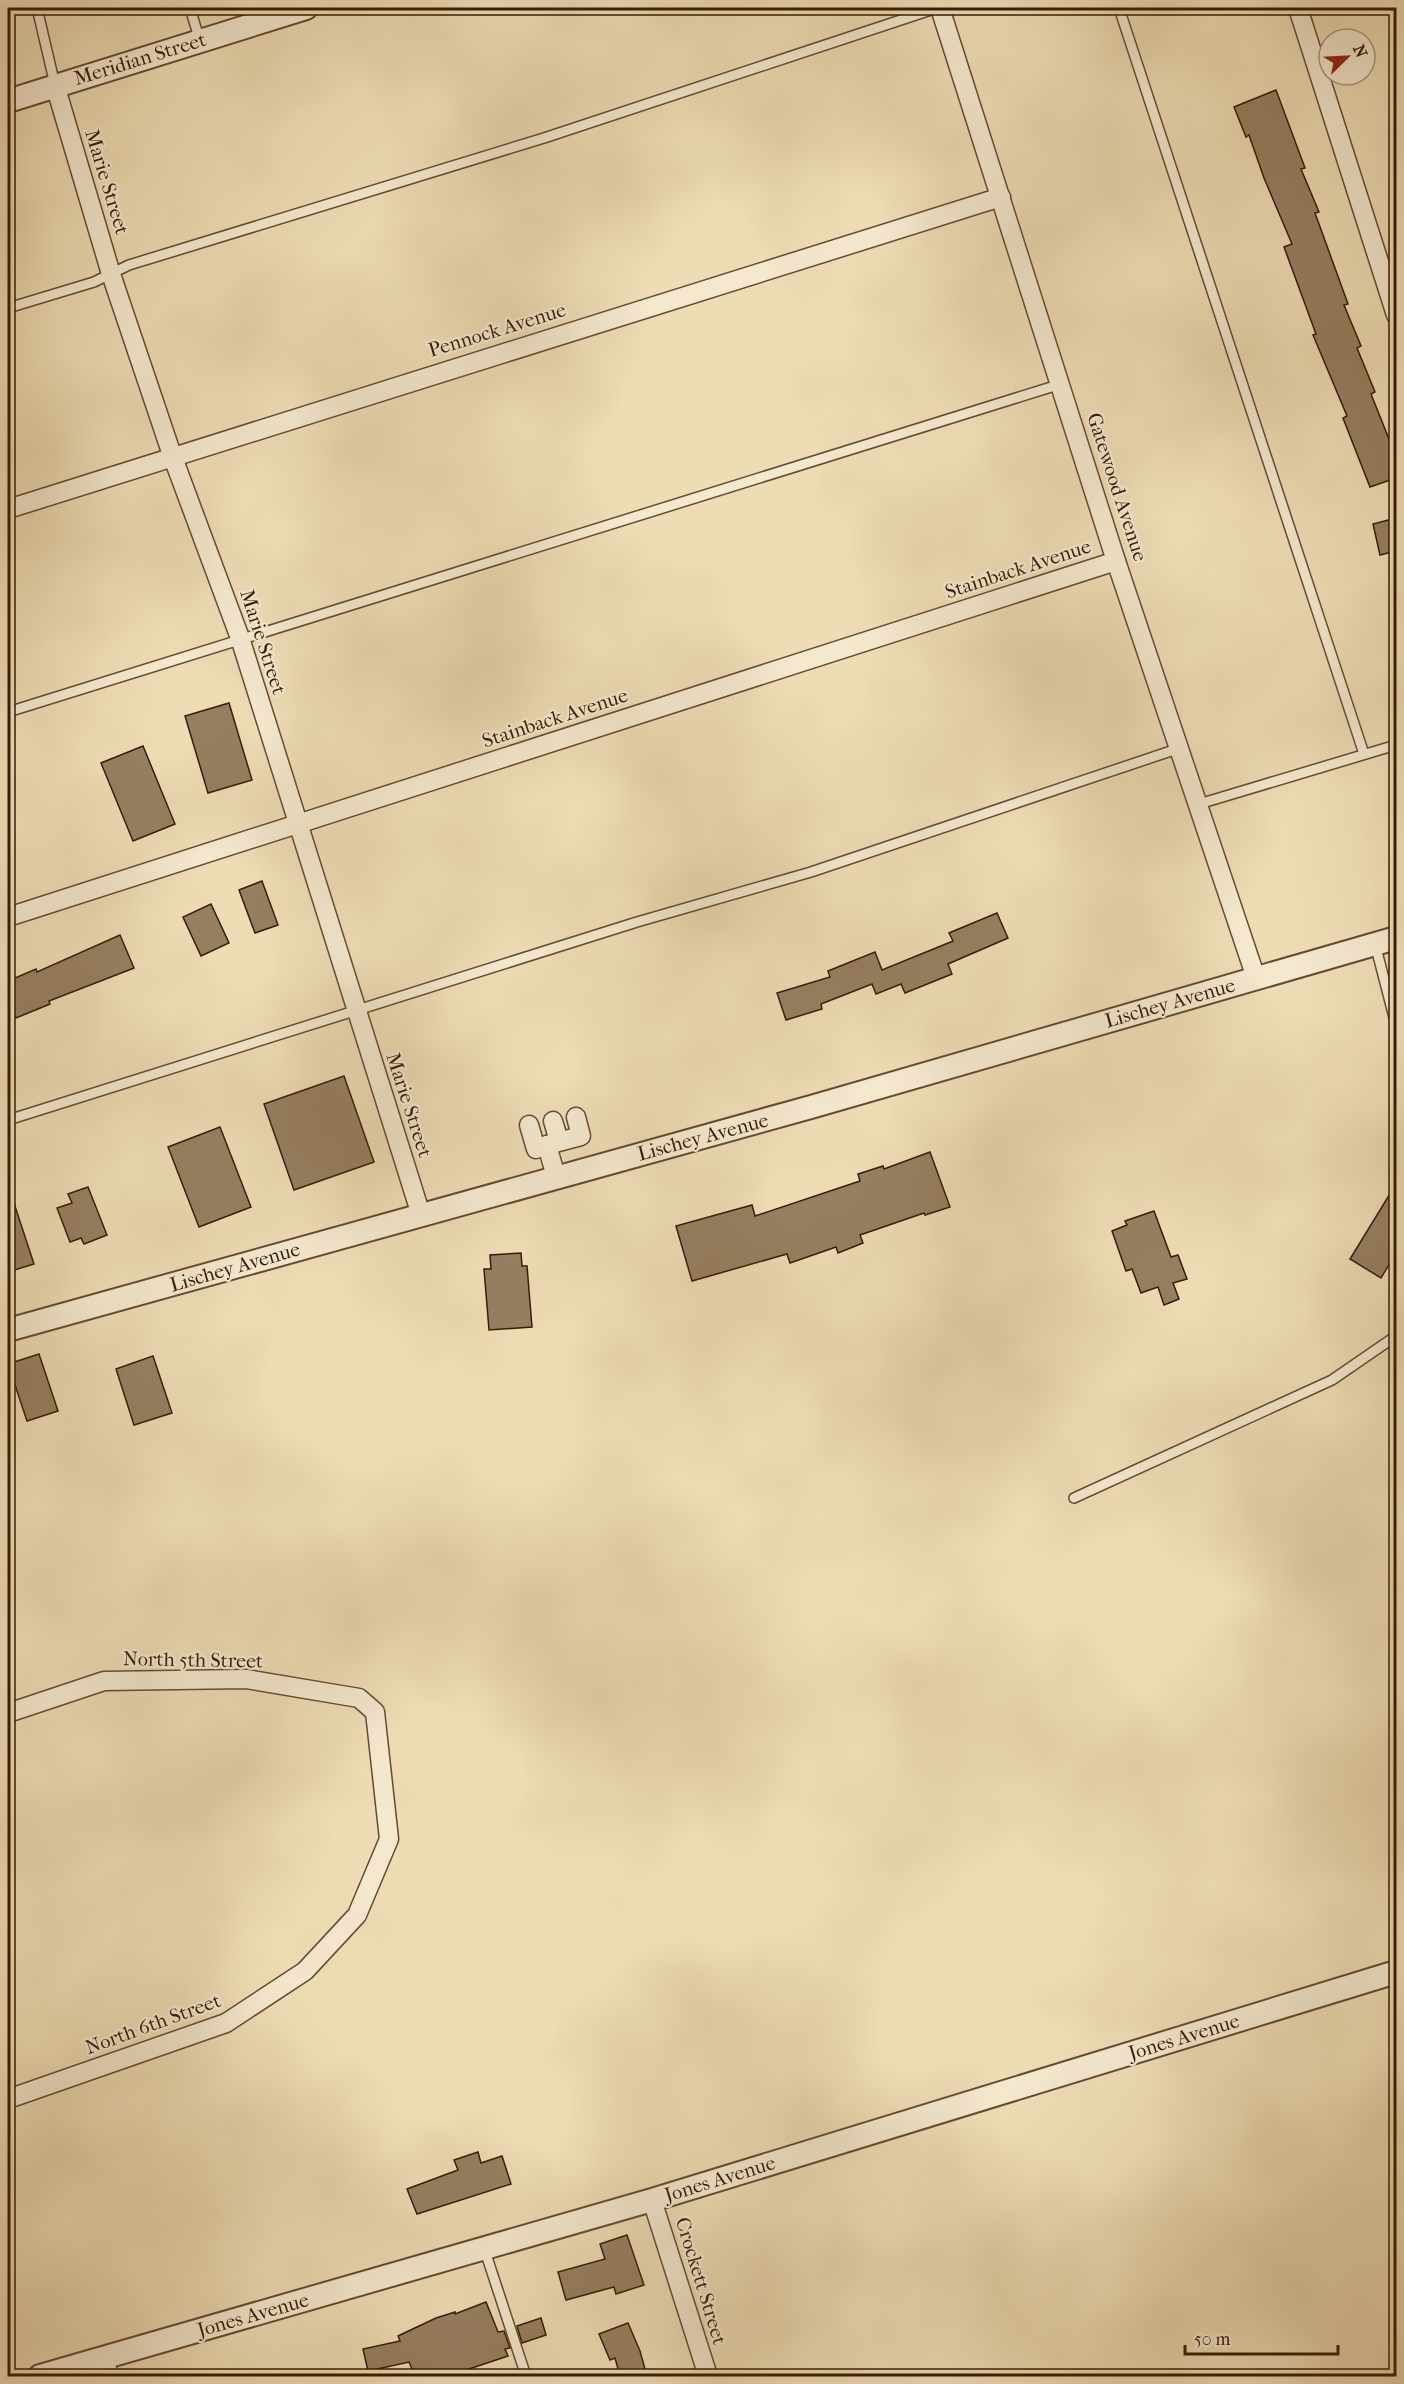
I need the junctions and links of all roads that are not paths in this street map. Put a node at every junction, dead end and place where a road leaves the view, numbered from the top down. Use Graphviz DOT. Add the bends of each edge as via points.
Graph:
graph roads {
  1 [pos="37,8"];
  2 [pos="190,8"];
  3 [pos="306,8"];
  4 [pos="938,8"];
  5 [pos="1119,8"];
  6 [pos="1298,8"];
  7 [pos="200,41"];
  8 [pos="55,85"];
  9 [pos="8,101"];
  10 [pos="1001,197"];
  11 [pos="111,274"];
  12 [pos="8,308"];
  13 [pos="1396,315"];
  14 [pos="1061,384"];
  15 [pos="172,455"];
  16 [pos="8,508"];
  17 [pos="1116,561"];
  18 [pos="240,638"];
  19 [pos="8,712"];
  20 [pos="1396,745"];
  21 [pos="1179,748"];
  22 [pos="1364,754"];
  23 [pos="1199,804"];
  24 [pos="297,825"];
  25 [pos="8,917"];
  26 [pos="1386,941"];
  27 [pos="1256,978"];
  28 [pos="355,1010"];
  29 [pos="1396,1025"];
  30 [pos="576,1117"];
  31 [pos="8,1120"];
  32 [pos="553,1121"];
  33 [pos="529,1125"];
  34 [pos="553,1143"];
  35 [pos="556,1177"];
  36 [pos="421,1215"];
  37 [pos="8,1330"];
  38 [pos="1396,1336"];
  39 [pos="1074,1498"];
  40 [pos="375,1712"];
  41 [pos="8,1713"];
  42 [pos="1396,1972"];
  43 [pos="8,2099"];
  44 [pos="652,2200"];
  45 [pos="484,2248"];
  46 [pos="111,2367"];
  47 [pos="40,2376"];
  48 [pos="526,2376"];
  49 [pos="708,2376"];
  1 -- 8 [label="lane"];
  2 -- 7 [label="lane"];
  3 -- 7 [label="street, Meridian Street"];
  4 -- 10 [label="street, Gatewood Avenue"];
  4 -- 11 [label="lane" via="544,138 129,265"];
  5 -- 22 [label="lane"];
  6 -- 13 [label="street"];
  7 -- 8 [label="street, Meridian Street"];
  8 -- 9 [label="street, Meridian Street"];
  8 -- 11 [label="street, Marie Street"];
  10 -- 14 [label="street, Gatewood Avenue"];
  10 -- 15 [label="street, Pennock Avenue"];
  11 -- 12 [label="lane"];
  11 -- 15 [label="street, Marie Street"];
  14 -- 17 [label="street, Gatewood Avenue"];
  14 -- 18 [label="lane"];
  15 -- 16 [label="street, Pennock Avenue"];
  15 -- 18 [label="street, Marie Street"];
  17 -- 21 [label="street, Gatewood Avenue"];
  17 -- 24 [label="street, Stainback Avenue"];
  18 -- 19 [label="lane"];
  18 -- 24 [label="street, Marie Street"];
  20 -- 22 [label="lane"];
  21 -- 23 [label="street, Gatewood Avenue"];
  21 -- 28 [label="lane" via="811,872"];
  22 -- 23 [label="lane"];
  23 -- 27 [label="street, Gatewood Avenue"];
  24 -- 25 [label="street, Stainback Avenue"];
  24 -- 28 [label="street, Marie Street"];
  26 -- 27 [label="street, Lischey Avenue"];
  26 -- 29 [label="lane"];
  27 -- 35 [label="street, Lischey Avenue"];
  28 -- 31 [label="lane"];
  28 -- 36 [label="street, Marie Street"];
  30 -- 34 [label="street" via="581,1136"];
  32 -- 34 [label="street"];
  33 -- 34 [label="street" via="536,1149"];
  34 -- 35 [label="street"];
  35 -- 36 [label="street, Lischey Avenue"];
  36 -- 37 [label="street, Lischey Avenue"];
  38 -- 39 [label="lane" via="1332,1380"];
  40 -- 41 [label="street, North 5th Street" via="360,1698 246,1679 104,1681"];
  40 -- 43 [label="street, North 6th Street" via="389,1839 357,1915 305,1971 226,2024"];
  42 -- 44 [label="street, Jones Avenue"];
  44 -- 45 [label="street, Jones Avenue"];
  44 -- 49 [label="street, Crockett Street"];
  45 -- 46 [label="street, Jones Avenue"];
  45 -- 48 [label="lane"];
  46 -- 47 [label="street, Jones Avenue"];
}
